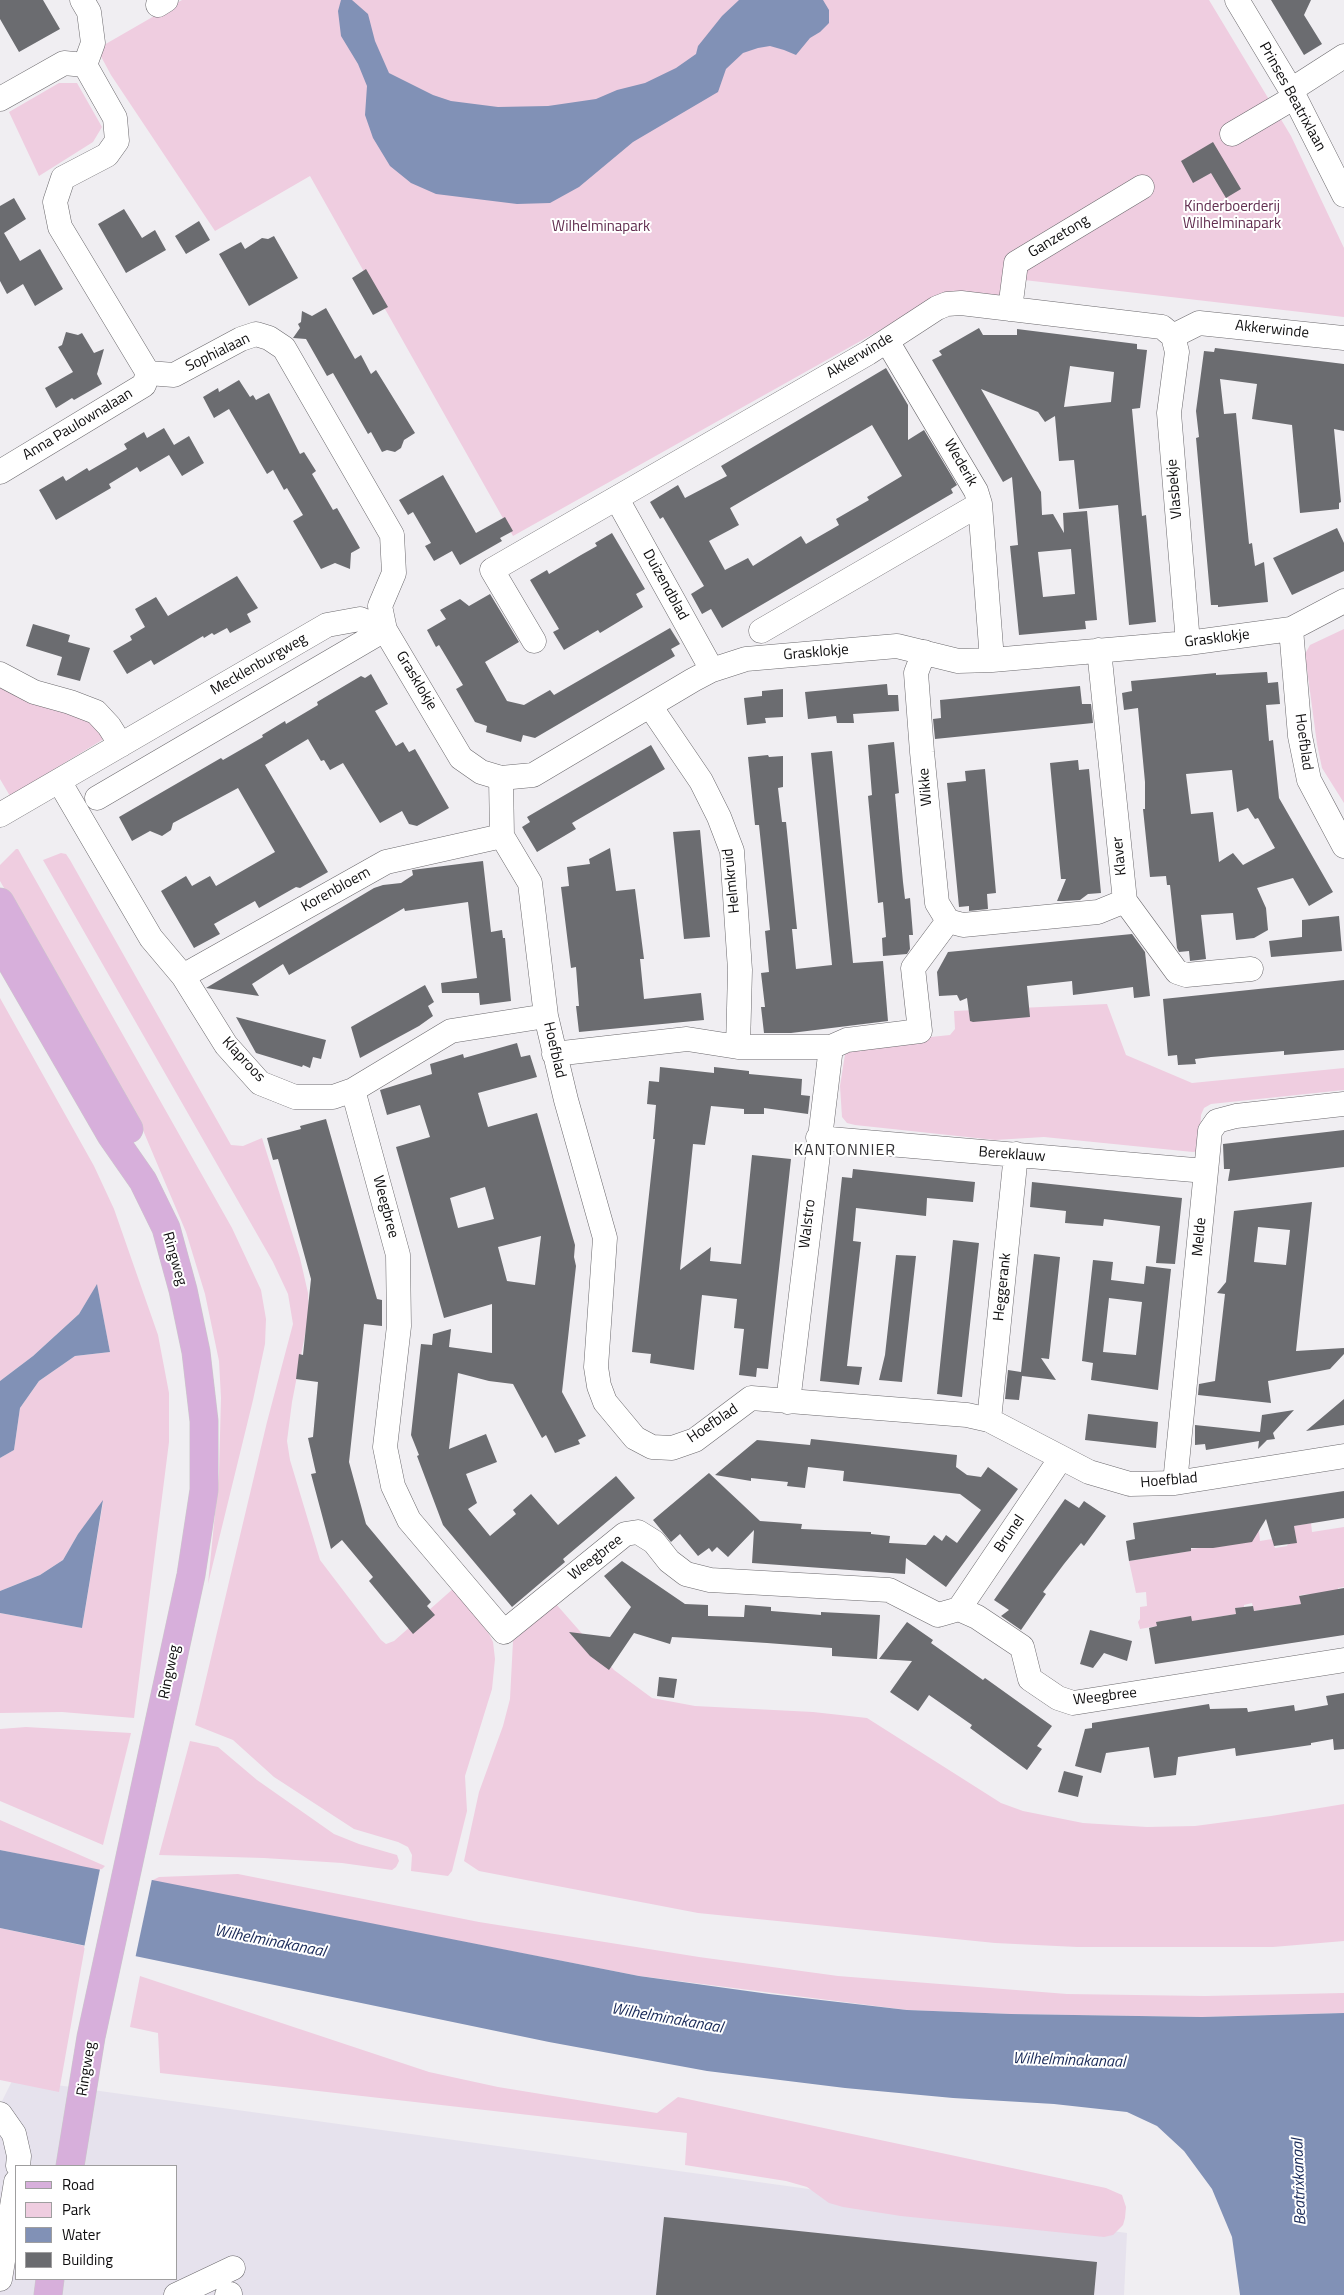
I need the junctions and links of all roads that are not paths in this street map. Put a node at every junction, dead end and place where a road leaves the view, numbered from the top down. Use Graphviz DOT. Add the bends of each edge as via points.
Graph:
graph roads {
  1 [pos="82,0"];
  2 [pos="1237,0"];
  3 [pos="1344,56"];
  4 [pos="86,65"];
  5 [pos="1293,94"];
  6 [pos="0,99"];
  7 [pos="1232,134"];
  8 [pos="1142,187"];
  9 [pos="1344,195"];
  10 [pos="1010,310"];
  11 [pos="1173,336"];
  12 [pos="1344,338"];
  13 [pos="887,341"];
  14 [pos="148,372"];
  15 [pos="0,472"];
  16 [pos="617,499"];
  17 [pos="980,504"];
  18 [pos="1344,601"];
  19 [pos="1291,629"];
  20 [pos="761,631"];
  21 [pos="380,633"];
  22 [pos="534,641"];
  23 [pos="1188,643"];
  24 [pos="1099,650"];
  25 [pos="924,652"];
  26 [pos="992,660"];
  27 [pos="712,670"];
  28 [pos="0,674"];
  29 [pos="650,706"];
  30 [pos="130,740"];
  31 [pos="155,764"];
  32 [pos="501,778"];
  33 [pos="59,781"];
  34 [pos="97,798"];
  35 [pos="0,815"];
  36 [pos="502,836"];
  37 [pos="1343,841"];
  38 [pos="1125,900"];
  39 [pos="0,902"];
  40 [pos="948,921"];
  41 [pos="0,943"];
  42 [pos="1250,970"];
  43 [pos="183,976"];
  44 [pos="546,1016"];
  45 [pos="738,1047"];
  46 [pos="830,1047"];
  47 [pos="554,1054"];
  48 [pos="353,1090"];
  49 [pos="1344,1104"];
  50 [pos="818,1138"];
  51 [pos="1016,1154"];
  52 [pos="1206,1172"];
  53 [pos="143,1181"];
  54 [pos="788,1402"];
  55 [pos="989,1420"];
  56 [pos="1344,1456"];
  57 [pos="1061,1458"];
  58 [pos="1175,1483"];
  59 [pos="959,1609"];
  60 [pos="1344,1660"];
  61 [pos="0,2114"];
  62 [pos="18,2165"];
  63 [pos="70,2165"];
  64 [pos="15,2188"];
  65 [pos="233,2268"];
  66 [pos="0,2279"];
  67 [pos="50,2280"];
  68 [pos="48,2295"];
  69 [pos="176,2295"];
  1 -- 4 [label="street" via="89,12 94,43"];
  2 -- 5 [label="street, Prinses Beatrixlaan"];
  3 -- 5 [label="street"];
  4 -- 6 [label="street" via="64,64"];
  4 -- 14 [label="street" via="115,118 117,141 107,155 63,178 55,202 60,227"];
  5 -- 7 [label="street"];
  5 -- 9 [label="street, Prinses Beatrixlaan"];
  8 -- 10 [label="street, Ganzetong" via="1016,263"];
  10 -- 11 [label="street, Akkerwinde" via="1162,327"];
  10 -- 13 [label="street, Akkerwinde" via="947,304"];
  11 -- 12 [label="street, Akkerwinde" via="1199,323"];
  11 -- 23 [label="street, Vlasbekje" via="1177,352 1169,413"];
  13 -- 16 [label="street, Akkerwinde"];
  13 -- 17 [label="street, Wederik" via="976,491"];
  14 -- 15 [label="street, Anna Paulownalaan" via="144,385"];
  14 -- 21 [label="street, Sophialaan" via="174,375 241,338 256,334 284,348 392,535 394,573 380,606"];
  16 -- 22 [label="street, Akkerwinde" via="492,570"];
  16 -- 27 [label="street, Duizendblad"];
  17 -- 20 [label="street"];
  17 -- 26 [label="street, Wederik"];
  18 -- 19 [label="street, Grasklokje"];
  19 -- 23 [label="street, Grasklokje"];
  19 -- 37 [label="street, Hoefblad" via="1300,736 1309,780"];
  21 -- 30 [label="street, Mecklenburgweg" via="360,619 327,625"];
  21 -- 31 [label="street"];
  21 -- 32 [label="street, Grasklokje" via="461,758 481,772"];
  23 -- 24 [label="street, Grasklokje"];
  24 -- 26 [label="street, Grasklokje"];
  24 -- 38 [label="street, Klaver"];
  25 -- 26 [label="street, Grasklokje" via="958,661"];
  25 -- 27 [label="street, Grasklokje" via="897,646 765,657 746,659"];
  25 -- 40 [label="street, Wikke" via="916,672 922,752 936,903"];
  27 -- 29 [label="street, Grasklokje"];
  28 -- 30 [label="street" via="34,692 96,712 109,726"];
  29 -- 32 [label="street, Grasklokje" via="532,775"];
  29 -- 45 [label="street, Helmkruid" via="700,781 732,851 740,970"];
  30 -- 31 [label="street"];
  30 -- 33 [label="street, Mecklenburgweg"];
  31 -- 34 [label="street"];
  32 -- 36 [label="street"];
  33 -- 35 [label="street, Mecklenburgweg"];
  33 -- 43 [label="street, Klaproos" via="151,938"];
  36 -- 43 [label="street, Korenbloem" via="386,862"];
  36 -- 44 [label="street, Hoefblad" via="530,882"];
  38 -- 40 [label="street" via="1098,912 963,926"];
  38 -- 42 [label="street, Klaver" via="1177,972 1186,975"];
  39 -- 53 [label="main road, Ringweg" via="130,1129"];
  40 -- 46 [label="street" via="913,968 920,1032 847,1040"];
  41 -- 53 [label="main road, Ringweg" via="112,1135"];
  43 -- 48 [label="street, Klaproos" via="226,1045 260,1083 295,1097 333,1097"];
  44 -- 47 [label="street, Hoefblad"];
  44 -- 48 [label="street, Klaproos" via="450,1031"];
  45 -- 46 [label="street"];
  45 -- 47 [label="street" via="687,1040"];
  46 -- 50 [label="street, Walstro"];
  47 -- 54 [label="street, Hoefblad" via="604,1238 596,1367 605,1402 635,1438 652,1447 672,1448 695,1440 751,1398"];
  48 -- 59 [label="street, Weegbree" via="398,1255 399,1326 385,1447 393,1486 409,1520 504,1632 625,1534 638,1532 654,1542 669,1561 686,1574 710,1580 889,1590 938,1615"];
  49 -- 52 [label="street, Melde" via="1217,1121 1210,1131"];
  50 -- 51 [label="street, Bereklauw" via="995,1155"];
  50 -- 54 [label="street, Walstro"];
  51 -- 52 [label="street, Bereklauw"];
  51 -- 55 [label="street, Heggerank"];
  52 -- 58 [label="street, Melde"];
  53 -- 63 [label="main road, Ringweg" via="166,1228 184,1290 196,1352 204,1421 204,1490 191,1575 95,2020"];
  54 -- 55 [label="street, Hoefblad" via="967,1415"];
  55 -- 57 [label="street, Hoefblad"];
  56 -- 58 [label="street, Hoefblad"];
  57 -- 58 [label="street, Hoefblad" via="1089,1472 1130,1484"];
  57 -- 59 [label="street, Brunel"];
  59 -- 60 [label="street, Weegbree" via="1022,1647 1030,1679 1058,1698 1072,1703"];
  61 -- 62 [label="street" via="14,2134"];
  64 -- 66 [label="street"];
  65 -- 69 [label="street"];
  67 -- 68 [label="main road"];
}
